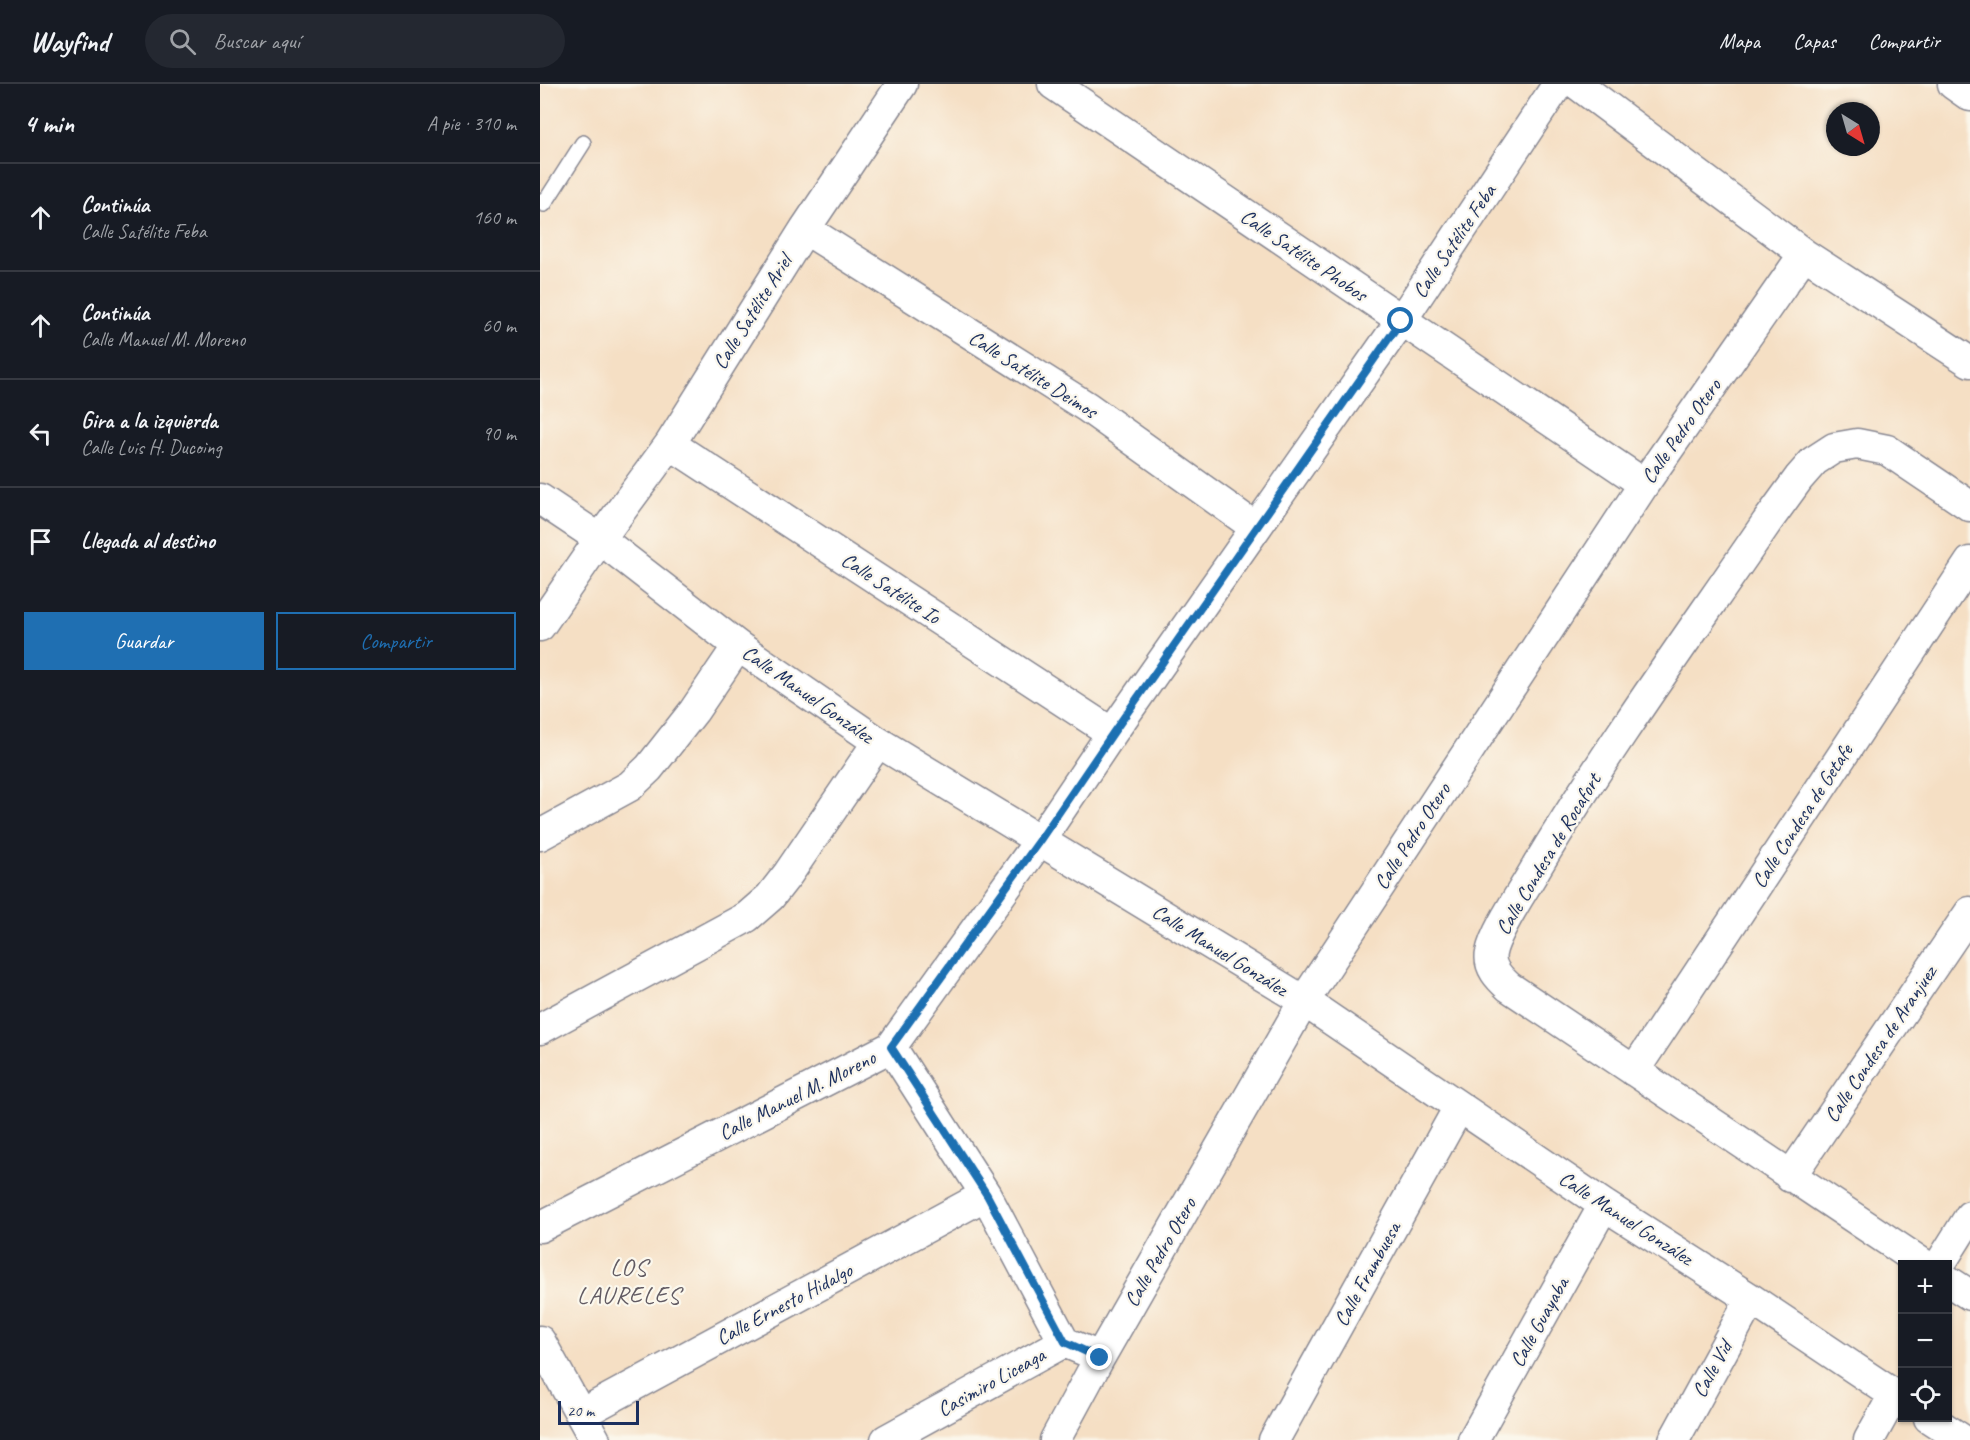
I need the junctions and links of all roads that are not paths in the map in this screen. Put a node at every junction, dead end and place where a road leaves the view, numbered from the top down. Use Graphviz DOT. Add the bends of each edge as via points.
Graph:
graph roads {
  1 [pos="902,84"];
  2 [pos="1053,84"];
  3 [pos="1558,84"];
  4 [pos="1577,84"];
  5 [pos="1953,84"];
  6 [pos="1970,96"];
  7 [pos="583,143"];
  8 [pos="540,201"];
  9 [pos="805,229"];
  10 [pos="1804,254"];
  11 [pos="1401,321"];
  12 [pos="1970,362"];
  13 [pos="670,444"];
  14 [pos="1644,484"];
  15 [pos="540,499"];
  16 [pos="1970,506"];
  17 [pos="1256,527"];
  18 [pos="600,539"];
  19 [pos="1970,562"];
  20 [pos="540,626"];
  21 [pos="738,646"];
  22 [pos="1113,733"];
  23 [pos="878,742"];
  24 [pos="540,835"];
  25 [pos="1040,840"];
  26 [pos="1970,912"];
  27 [pos="1304,1001"];
  28 [pos="540,1029"];
  29 [pos="891,1047"];
  30 [pos="1634,1071"];
  31 [pos="1459,1107"];
  32 [pos="1790,1177"];
  33 [pos="987,1195"];
  34 [pos="1604,1205"];
  35 [pos="1970,1216"];
  36 [pos="540,1227"];
  37 [pos="1917,1260"];
  38 [pos="1942,1260"];
  39 [pos="1952,1284"];
  40 [pos="1970,1295"];
  41 [pos="1751,1299"];
  42 [pos="540,1341"];
  43 [pos="1065,1342"];
  44 [pos="1100,1358"];
  45 [pos="1898,1397"];
  46 [pos="581,1414"];
  47 [pos="1935,1422"];
  48 [pos="595,1440"];
  49 [pos="886,1440"];
  50 [pos="1054,1440"];
  51 [pos="1274,1440"];
  52 [pos="1473,1440"];
  53 [pos="1674,1440"];
  54 [pos="1869,1440"];
  55 [pos="1963,1440"];
  1 -- 9 [label="street, Calle Satélite Ariel"];
  2 -- 11 [label="street, Calle Satélite Phobos"];
  3 -- 11 [label="street, Calle Satélite Feba"];
  4 -- 10 [label="street"];
  5 -- 6 [label="street"];
  7 -- 8 [label="lane" via="544,204"];
  9 -- 13 [label="street, Calle Satélite Ariel"];
  9 -- 17 [label="street, Calle Satélite Deimos" via="1087,407"];
  10 -- 12 [label="street"];
  10 -- 14 [label="street, Calle Pedro Otero"];
  11 -- 14 [label="street, Calle Satélite Phobos"];
  11 -- 17 [label="street, Calle Satélite Feba"];
  13 -- 18 [label="street, Calle Satélite Ariel"];
  13 -- 22 [label="street, Calle Satélite Io"];
  14 -- 27 [label="street, Calle Pedro Otero"];
  15 -- 18 [label="street, Calle Manuel González"];
  16 -- 30 [label="street, Calle Condesa de Rocafort" via="1887,450 1857,444 1834,448 1814,461 1773,513 1566,819 1495,942 1490,954 1493,968 1509,987"];
  17 -- 22 [label="street, Calle Satélite Feba"];
  18 -- 20 [label="street, Calle Satélite Ariel"];
  18 -- 21 [label="street, Calle Manuel González"];
  19 -- 30 [label="street, Calle Condesa de Getafe"];
  21 -- 23 [label="street, Calle Manuel González"];
  21 -- 24 [label="street" via="649,768 630,786"];
  22 -- 25 [label="street, Calle Satélite Feba"];
  23 -- 25 [label="street, Calle Manuel González"];
  23 -- 28 [label="street" via="788,873 770,897 747,917"];
  25 -- 27 [label="street, Calle Manuel González"];
  25 -- 29 [label="street, Calle Manuel M. Moreno"];
  26 -- 32 [label="street, Calle Condesa de Aranjuez"];
  27 -- 31 [label="street, Calle Manuel González"];
  27 -- 44 [label="street, Calle Pedro Otero"];
  29 -- 33 [label="street"];
  29 -- 36 [label="street, Calle Manuel M. Moreno"];
  30 -- 32 [label="street, Calle Condesa de Rocafort"];
  31 -- 34 [label="street, Calle Manuel González"];
  31 -- 51 [label="street, Calle Frambuesa"];
  32 -- 37 [label="street, Calle Condesa de Rocafort"];
  33 -- 43 [label="street"];
  33 -- 46 [label="street, Calle Ernesto Hidalgo"];
  34 -- 41 [label="street, Calle Manuel González"];
  34 -- 52 [label="street, Calle Guayaba"];
  35 -- 38 [label="street"];
  39 -- 40 [label="street"];
  41 -- 45 [label="street, Calle Manuel González"];
  41 -- 53 [label="street, Calle Vid"];
  42 -- 46 [label="street"];
  43 -- 44 [label="street"];
  43 -- 49 [label="street, Casimiro Liceaga"];
  44 -- 50 [label="street, Calle Pedro Otero"];
  45 -- 54 [label="street"];
  46 -- 48 [label="street"];
  47 -- 55 [label="street"];
}
